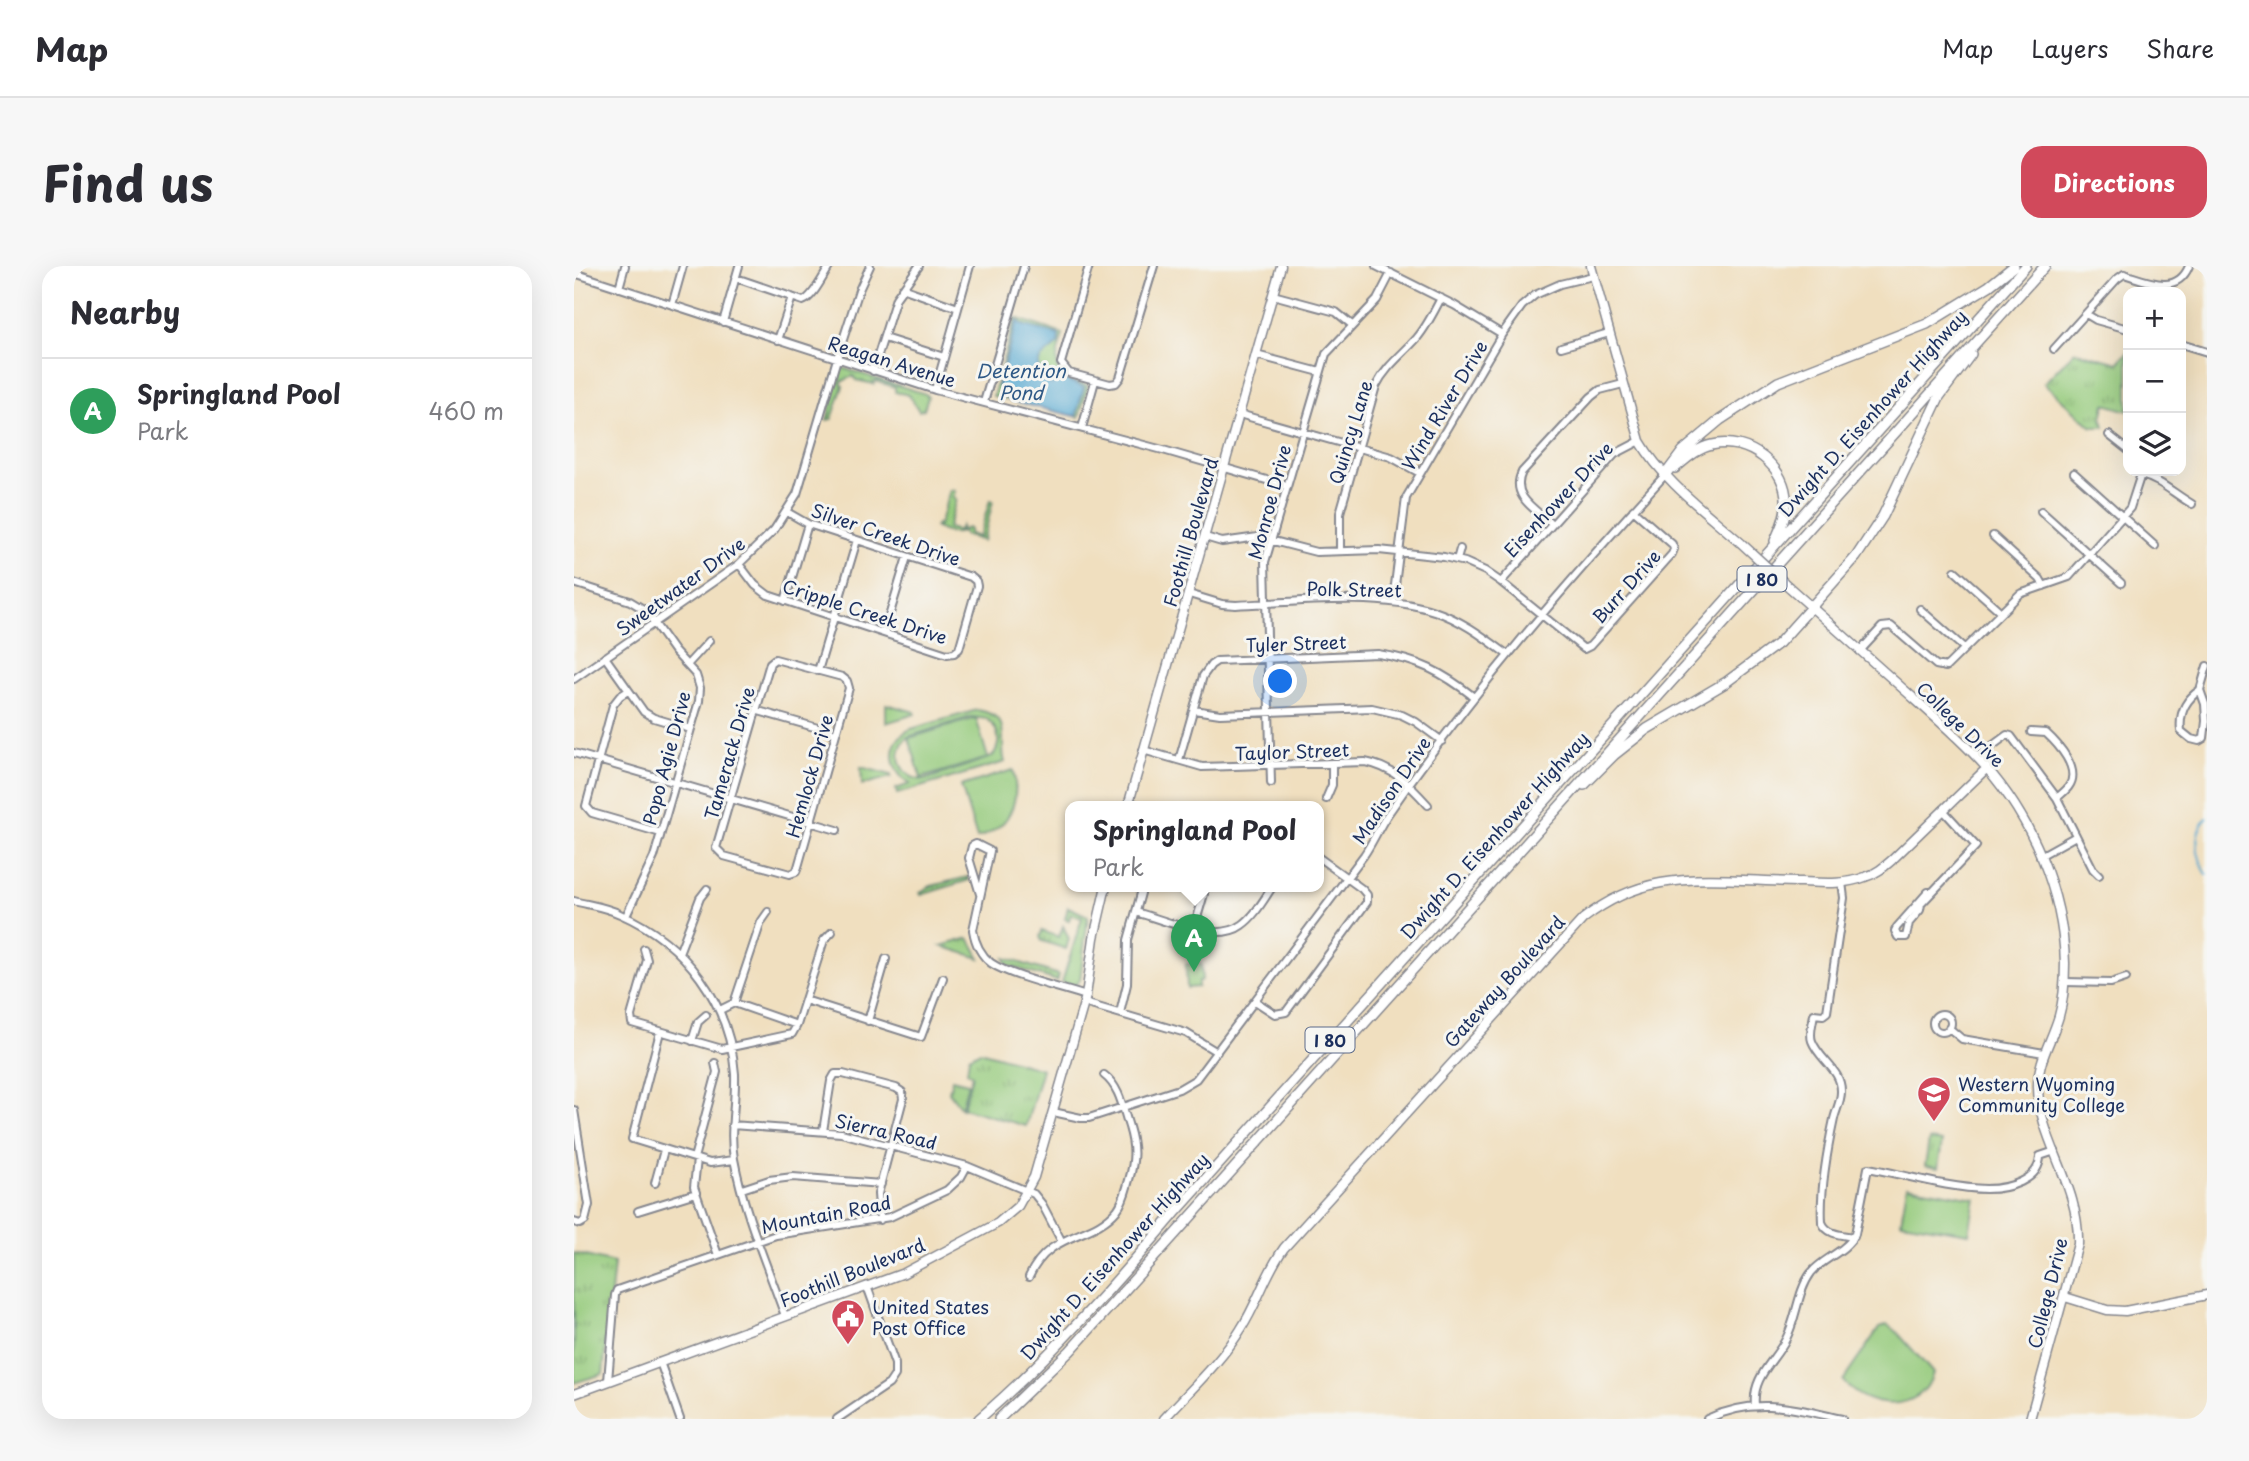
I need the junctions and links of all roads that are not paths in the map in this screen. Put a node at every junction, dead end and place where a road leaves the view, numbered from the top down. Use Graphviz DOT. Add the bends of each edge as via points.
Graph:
graph roads {
  1 [pos="625,266"];
  2 [pos="683,266"];
  3 [pos="739,266"];
  4 [pos="830,266"];
  5 [pos="870,266"];
  6 [pos="919,266"];
  7 [pos="970,266"];
  8 [pos="1024,266"];
  9 [pos="1088,266"];
  10 [pos="1154,266"];
  11 [pos="1282,266"];
  12 [pos="1376,266"];
  13 [pos="1591,266"];
  14 [pos="2014,266"];
  15 [pos="2026,266"];
  16 [pos="2045,266"];
  17 [pos="2127,266"];
  18 [pos="2189,266"];
  19 [pos="574,273"];
  20 [pos="1391,273"];
  21 [pos="2124,274"];
  22 [pos="1593,276"];
  23 [pos="736,278"];
  24 [pos="619,288"];
  25 [pos="902,288"];
  26 [pos="1273,295"];
  27 [pos="792,297"];
  28 [pos="1441,298"];
  29 [pos="672,305"];
  30 [pos="2008,306"];
  31 [pos="958,308"];
  32 [pos="2085,314"];
  33 [pos="723,323"];
  34 [pos="1352,325"];
  35 [pos="2123,328"];
  36 [pos="1609,333"];
  37 [pos="1502,334"];
  38 [pos="884,338"];
  39 [pos="778,340"];
  40 [pos="2186,346"];
  41 [pos="1560,347"];
  42 [pos="2054,349"];
  43 [pos="2207,352"];
  44 [pos="1256,355"];
  45 [pos="944,357"];
  46 [pos="837,359"];
  47 [pos="873,371"];
  48 [pos="1320,372"];
  49 [pos="1095,381"];
  50 [pos="1623,384"];
  51 [pos="934,390"];
  52 [pos="984,402"];
  53 [pos="1239,414"];
  54 [pos="1082,428"];
  55 [pos="1303,432"];
  56 [pos="2109,435"];
  57 [pos="1640,441"];
  58 [pos="2123,446"];
  59 [pos="1359,448"];
  60 [pos="1224,468"];
  61 [pos="1420,473"];
  62 [pos="2074,473"];
  63 [pos="1665,475"];
  64 [pos="2140,476"];
  65 [pos="2147,476"];
  66 [pos="1508,485"];
  67 [pos="1518,485"];
  68 [pos="1287,486"];
  69 [pos="2192,504"];
  70 [pos="1633,510"];
  71 [pos="2041,511"];
  72 [pos="787,512"];
  73 [pos="2123,517"];
  74 [pos="808,524"];
  75 [pos="1552,524"];
  76 [pos="1993,536"];
  77 [pos="1205,537"];
  78 [pos="857,540"];
  79 [pos="1271,541"];
  80 [pos="2155,546"];
  81 [pos="1772,547"];
  82 [pos="1460,549"];
  83 [pos="1340,551"];
  84 [pos="1399,553"];
  85 [pos="2090,554"];
  86 [pos="907,556"];
  87 [pos="1457,560"];
  88 [pos="739,564"];
  89 [pos="1955,571"];
  90 [pos="574,583"];
  91 [pos="1501,583"];
  92 [pos="2121,583"];
  93 [pos="2044,586"];
  94 [pos="1189,594"];
  95 [pos="785,601"];
  96 [pos="1393,601"];
  97 [pos="1266,604"];
  98 [pos="1811,606"];
  99 [pos="1920,609"];
  100 [pos="2001,612"];
  101 [pos="1541,614"];
  102 [pos="835,618"];
  103 [pos="654,622"];
  104 [pos="884,633"];
  105 [pos="709,641"];
  106 [pos="1964,648"];
  107 [pos="1860,651"];
  108 [pos="954,653"];
  109 [pos="1508,655"];
  110 [pos="605,657"];
  111 [pos="1268,658"];
  112 [pos="688,664"];
  113 [pos="2207,666"];
  114 [pos="818,671"];
  115 [pos="574,679"];
  116 [pos="2200,690"];
  117 [pos="628,691"];
  118 [pos="1474,697"];
  119 [pos="755,710"];
  120 [pos="1194,710"];
  121 [pos="1269,712"];
  122 [pos="691,729"];
  123 [pos="835,733"];
  124 [pos="2031,733"];
  125 [pos="1441,741"];
  126 [pos="1143,750"];
  127 [pos="574,753"];
  128 [pos="1977,757"];
  129 [pos="598,761"];
  130 [pos="1179,761"];
  131 [pos="1332,763"];
  132 [pos="1272,765"];
  133 [pos="1987,768"];
  134 [pos="675,783"];
  135 [pos="1271,783"];
  136 [pos="1409,784"];
  137 [pos="2057,798"];
  138 [pos="729,799"];
  139 [pos="1326,799"];
  140 [pos="1129,801"];
  141 [pos="1428,805"];
  142 [pos="1943,810"];
  143 [pos="811,821"];
  144 [pos="836,830"];
  145 [pos="661,833"];
  146 [pos="2076,836"];
  147 [pos="1516,853"];
  148 [pos="2040,856"];
  149 [pos="1324,861"];
  150 [pos="796,872"];
  151 [pos="2099,875"];
  152 [pos="1348,877"];
  153 [pos="1842,882"];
  154 [pos="707,889"];
  155 [pos="1105,892"];
  156 [pos="1141,892"];
  157 [pos="1204,892"];
  158 [pos="1268,892"];
  159 [pos="1932,892"];
  160 [pos="981,894"];
  161 [pos="574,901"];
  162 [pos="768,912"];
  163 [pos="1136,912"];
  164 [pos="626,916"];
  165 [pos="1194,928"];
  166 [pos="832,932"];
  167 [pos="644,949"];
  168 [pos="679,953"];
  169 [pos="886,959"];
  170 [pos="943,978"];
  171 [pos="2126,978"];
  172 [pos="2065,982"];
  173 [pos="1085,999"];
  174 [pos="805,1000"];
  175 [pos="1255,1001"];
  176 [pos="734,1003"];
  177 [pos="720,1010"];
  178 [pos="1120,1013"];
  179 [pos="706,1015"];
  180 [pos="868,1021"];
  181 [pos="797,1025"];
  182 [pos="1949,1028"];
  183 [pos="660,1032"];
  184 [pos="692,1041"];
  185 [pos="732,1047"];
  186 [pos="1217,1052"];
  187 [pos="2044,1053"];
  188 [pos="715,1062"];
  189 [pos="1104,1075"];
  190 [pos="1122,1107"];
  191 [pos="574,1110"];
  192 [pos="1053,1112"];
  193 [pos="732,1125"];
  194 [pos="822,1131"];
  195 [pos="891,1145"];
  196 [pos="664,1150"];
  197 [pos="2055,1150"];
  198 [pos="695,1158"];
  199 [pos="734,1160"];
  200 [pos="967,1166"];
  201 [pos="574,1170"];
  202 [pos="584,1172"];
  203 [pos="655,1183"];
  204 [pos="881,1184"];
  205 [pos="742,1189"];
  206 [pos="1028,1190"];
  207 [pos="696,1193"];
  208 [pos="638,1211"];
  209 [pos="880,1220"];
  210 [pos="574,1222"];
  211 [pos="1854,1237"];
  212 [pos="758,1241"];
  213 [pos="1062,1242"];
  214 [pos="718,1255"];
  215 [pos="1029,1277"];
  216 [pos="867,1286"];
  217 [pos="2207,1295"];
  218 [pos="2065,1297"];
  219 [pos="785,1316"];
  220 [pos="660,1362"];
  221 [pos="608,1381"];
  222 [pos="574,1394"];
  223 [pos="1755,1405"];
  224 [pos="980,1418"];
  225 [pos="680,1419"];
  226 [pos="837,1419"];
  227 [pos="999,1419"];
  228 [pos="1164,1419"];
  229 [pos="1707,1419"];
  230 [pos="1842,1419"];
  231 [pos="2030,1419"];
  1 -- 24 [label="street"];
  2 -- 29 [label="street"];
  3 -- 23 [label="street"];
  4 -- 27 [label="street" via="808,300"];
  5 -- 46 [label="street, Sweetwater Drive"];
  6 -- 25 [label="street"];
  7 -- 31 [label="street"];
  8 -- 52 [label="street"];
  9 -- 49 [label="street" via="1061,363 1065,371"];
  10 -- 49 [label="street" via="1118,381"];
  11 -- 26 [label="main road, Foothill Boulevard"];
  12 -- 20 [label="street"];
  13 -- 22 [label="main road, College Drive"];
  14 -- 63 [label="highway" via="1927,324 1778,382 1720,420 1683,451"];
  15 -- 81 [label="highway, Dwight D. Eisenhower Highway / I 80"];
  16 -- 30 [label="highway, Dwight D. Eisenhower Highway / I 80"];
  17 -- 21 [label="street"];
  18 -- 21 [label="street" via="2169,285"];
  19 -- 24 [label="street, Reagan Avenue"];
  20 -- 28 [label="street"];
  20 -- 34 [label="street, Monroe Drive" via="1377,300"];
  21 -- 32 [label="street"];
  22 -- 36 [label="main road, College Drive"];
  22 -- 37 [label="street, Wind River Drive" via="1535,295"];
  23 -- 27 [label="street"];
  23 -- 33 [label="street"];
  24 -- 29 [label="street, Reagan Avenue"];
  25 -- 31 [label="street"];
  25 -- 38 [label="street"];
  26 -- 34 [label="street" via="1336,312"];
  26 -- 44 [label="main road, Foothill Boulevard"];
  27 -- 39 [label="street"];
  28 -- 37 [label="street"];
  28 -- 59 [label="street, Quincy Lane" via="1429,323 1383,373"];
  29 -- 33 [label="street, Reagan Avenue"];
  30 -- 98 [label="highway, I 80" via="1939,397 1883,516 1856,557"];
  30 -- 147 [label="highway, Dwight D. Eisenhower Highway / I 80"];
  31 -- 45 [label="street"];
  32 -- 35 [label="street"];
  32 -- 42 [label="street"];
  33 -- 39 [label="street, Reagan Avenue"];
  34 -- 48 [label="street, Monroe Drive" via="1326,354"];
  36 -- 41 [label="street"];
  36 -- 50 [label="main road, College Drive"];
  37 -- 61 [label="street, Wind River Drive"];
  38 -- 45 [label="street"];
  38 -- 47 [label="street"];
  39 -- 46 [label="street, Reagan Avenue"];
  40 -- 43 [label="street"];
  44 -- 48 [label="street"];
  44 -- 53 [label="main road, Foothill Boulevard"];
  45 -- 51 [label="street"];
  46 -- 47 [label="street, Reagan Avenue"];
  46 -- 72 [label="street, Sweetwater Drive" via="797,494"];
  47 -- 51 [label="street, Reagan Avenue"];
  48 -- 55 [label="street, Monroe Drive"];
  49 -- 54 [label="street"];
  50 -- 57 [label="main road, College Drive"];
  50 -- 67 [label="street" via="1591,397 1522,472"];
  51 -- 52 [label="street, Reagan Avenue"];
  52 -- 54 [label="street, Reagan Avenue"];
  53 -- 55 [label="street"];
  53 -- 60 [label="main road, Foothill Boulevard"];
  54 -- 60 [label="street, Reagan Avenue"];
  55 -- 59 [label="street"];
  55 -- 68 [label="street, Monroe Drive"];
  56 -- 58 [label="street"];
  57 -- 63 [label="main road, College Drive"];
  57 -- 75 [label="street, Eisenhower Drive" via="1615,454"];
  59 -- 61 [label="street" via="1391,457"];
  59 -- 83 [label="street, Quincy Lane" via="1340,513"];
  60 -- 68 [label="street, Reagan Avenue"];
  60 -- 77 [label="main road, Foothill Boulevard"];
  61 -- 84 [label="street, Wind River Drive" via="1406,498"];
  62 -- 73 [label="street"];
  63 -- 70 [label="street, Madison Drive"];
  63 -- 81 [label="highway, I 80" via="1711,445 1730,443 1765,458 1785,487 1787,503"];
  63 -- 98 [label="main road, College Drive, bridge"];
  64 -- 73 [label="street"];
  65 -- 69 [label="street"];
  66 -- 67 [label="street"];
  67 -- 75 [label="street" via="1523,498"];
  68 -- 79 [label="street, Monroe Drive"];
  70 -- 101 [label="street, Madison Drive"];
  70 -- 101 [label="street, Burr Drive" via="1672,544 1672,554 1584,649"];
  71 -- 85 [label="street"];
  72 -- 74 [label="street, Silver Creek Drive"];
  72 -- 88 [label="street, Sweetwater Drive"];
  73 -- 80 [label="street"];
  73 -- 85 [label="street"];
  74 -- 78 [label="street, Silver Creek Drive"];
  74 -- 95 [label="street"];
  75 -- 91 [label="street, Eisenhower Drive"];
  76 -- 93 [label="street"];
  77 -- 79 [label="street" via="1222,542 1248,537"];
  77 -- 94 [label="main road, Foothill Boulevard"];
  78 -- 86 [label="street, Silver Creek Drive"];
  78 -- 102 [label="street"];
  79 -- 83 [label="street" via="1303,550"];
  79 -- 97 [label="street, Monroe Drive" via="1265,562"];
  81 -- 224 [label="highway, Dwight D. Eisenhower Highway / I 80" via="1097,1304"];
  82 -- 87 [label="street"];
  83 -- 84 [label="street"];
  84 -- 87 [label="street"];
  84 -- 96 [label="street, Wind River Drive"];
  85 -- 92 [label="street"];
  85 -- 93 [label="street" via="2069,577"];
  86 -- 104 [label="street"];
  86 -- 108 [label="street, Silver Creek Drive" via="976,581 959,649"];
  87 -- 91 [label="street"];
  88 -- 95 [label="street, Cripple Creek Drive" via="761,590"];
  88 -- 103 [label="street, Sweetwater Drive"];
  89 -- 100 [label="street"];
  90 -- 103 [label="street, Popo Agie Drive" via="638,604"];
  91 -- 101 [label="street"];
  93 -- 100 [label="street" via="2020,594"];
  94 -- 97 [label="street, Polk Street" via="1223,604"];
  94 -- 126 [label="main road, Foothill Boulevard"];
  95 -- 102 [label="street, Cripple Creek Drive"];
  96 -- 97 [label="street, Polk Street"];
  96 -- 109 [label="street, Polk Street" via="1456,620"];
  97 -- 111 [label="street, Monroe Drive"];
  98 -- 107 [label="main road, College Drive"];
  98 -- 147 [label="highway, I 80" via="1779,643 1725,684 1647,729 1614,755"];
  99 -- 106 [label="street"];
  100 -- 106 [label="street"];
  101 -- 109 [label="street, Madison Drive"];
  102 -- 104 [label="street, Cripple Creek Drive"];
  102 -- 114 [label="street"];
  103 -- 110 [label="street, Sweetwater Drive"];
  103 -- 112 [label="street, Popo Agie Drive"];
  104 -- 108 [label="street, Cripple Creek Drive"];
  105 -- 112 [label="street"];
  106 -- 107 [label="street" via="1941,667 1891,626 1882,628"];
  107 -- 128 [label="main road, College Drive"];
  109 -- 118 [label="street, Madison Drive"];
  110 -- 115 [label="street, Sweetwater Drive"];
  110 -- 117 [label="street"];
  111 -- 118 [label="street, Tyler Street" via="1399,657 1430,667"];
  111 -- 120 [label="street, Tyler Street" via="1210,664"];
  111 -- 121 [label="street, Monroe Drive"];
  112 -- 122 [label="street, Popo Agie Drive" via="700,688"];
  113 -- 116 [label="street"];
  114 -- 119 [label="street, Tamerack Drive" via="775,659 769,663"];
  114 -- 123 [label="street, Hemlock Drive" via="842,677 849,688"];
  116 -- 116 [label="street" via="2189,697 2180,719 2181,731 2199,741 2204,738 2206,721"];
  117 -- 122 [label="street" via="649,716"];
  117 -- 129 [label="street" via="613,705"];
  118 -- 125 [label="street, Madison Drive"];
  119 -- 123 [label="street"];
  119 -- 138 [label="street, Tamerack Drive"];
  120 -- 121 [label="street"];
  120 -- 130 [label="street, Tyler Street"];
  121 -- 125 [label="street" via="1371,708 1416,722"];
  121 -- 132 [label="street, Monroe Drive"];
  122 -- 134 [label="street, Popo Agie Drive"];
  123 -- 143 [label="street, Hemlock Drive"];
  124 -- 137 [label="street" via="2046,733 2072,766 2073,779"];
  125 -- 136 [label="street, Madison Drive"];
  126 -- 130 [label="street, Taylor Street"];
  126 -- 140 [label="main road, Foothill Boulevard"];
  127 -- 129 [label="street"];
  128 -- 133 [label="main road, College Drive"];
  128 -- 137 [label="street" via="2011,736"];
  129 -- 134 [label="street"];
  129 -- 145 [label="street" via="586,806 592,813"];
  130 -- 132 [label="street, Taylor Street" via="1202,767"];
  131 -- 132 [label="street, Taylor Street"];
  131 -- 136 [label="street, Taylor Street" via="1377,764"];
  131 -- 139 [label="street" via="1332,785"];
  132 -- 135 [label="street, Monroe Drive"];
  133 -- 142 [label="main road, Gateway Boulevard"];
  133 -- 148 [label="main road, College Drive" via="2013,803"];
  134 -- 138 [label="street"];
  134 -- 145 [label="street, Popo Agie Drive"];
  136 -- 141 [label="street, Taylor Street"];
  136 -- 152 [label="street, Madison Drive"];
  137 -- 146 [label="street"];
  138 -- 143 [label="street"];
  138 -- 150 [label="street, Tamerack Drive" via="717,850 724,856"];
  142 -- 153 [label="main road, Gateway Boulevard" via="1878,872"];
  142 -- 159 [label="street" via="1976,845"];
  143 -- 144 [label="street"];
  143 -- 150 [label="street, Hemlock Drive"];
  145 -- 164 [label="street, Popo Agie Drive"];
  146 -- 148 [label="street"];
  146 -- 151 [label="street"];
  147 -- 227 [label="highway, Dwight D. Eisenhower Highway / I 80" via="1070,1352"];
  148 -- 172 [label="main road, College Drive" via="2060,923"];
  149 -- 152 [label="street"];
  152 -- 175 [label="street, Madison Drive"];
  152 -- 175 [label="street" via="1365,891 1367,902 1288,1010 1275,1014"];
  153 -- 211 [label="street" via="1844,898 1827,1012 1814,1014 1811,1035 1841,1088 1822,1222 1831,1233"];
  153 -- 228 [label="main road, Gateway Boulevard" via="1660,883 1618,897 1583,919 1284,1248 1232,1343"];
  154 -- 168 [label="street"];
  155 -- 173 [label="main road, Foothill Boulevard"];
  156 -- 163 [label="street"];
  157 -- 165 [label="street"];
  158 -- 165 [label="street" via="1240,927 1218,934"];
  159 -- 159 [label="street" via="1927,892 1897,928 1898,937 1908,935 1909,923"];
  160 -- 160 [label="street" via="990,851 976,845 968,856"];
  160 -- 173 [label="street" via="973,930 989,961"];
  161 -- 164 [label="street"];
  162 -- 176 [label="street"];
  163 -- 165 [label="street"];
  163 -- 178 [label="street" via="1128,940 1127,984"];
  164 -- 168 [label="street"];
  166 -- 174 [label="street" via="824,940"];
  167 -- 183 [label="street" via="647,960 631,1021"];
  168 -- 177 [label="street" via="700,975"];
  169 -- 180 [label="street"];
  170 -- 180 [label="street" via="921,1037"];
  171 -- 172 [label="street" via="2111,983"];
  172 -- 187 [label="main road, College Drive" via="2059,1018"];
  173 -- 178 [label="street"];
  173 -- 192 [label="main road, Foothill Boulevard"];
  174 -- 180 [label="street"];
  174 -- 181 [label="street"];
  175 -- 186 [label="street, Madison Drive"];
  176 -- 177 [label="street"];
  176 -- 181 [label="street"];
  177 -- 185 [label="street"];
  178 -- 186 [label="street" via="1194,1036"];
  179 -- 184 [label="street" via="698,1022"];
  181 -- 185 [label="street" via="788,1035"];
  182 -- 187 [label="street" via="1962,1039"];
  183 -- 184 [label="street"];
  183 -- 196 [label="street" via="632,1139"];
  184 -- 185 [label="street"];
  185 -- 193 [label="street"];
  186 -- 190 [label="street, Madison Drive" via="1186,1087"];
  187 -- 197 [label="main road, College Drive" via="2039,1098"];
  188 -- 198 [label="street" via="717,1072"];
  189 -- 190 [label="street" via="1115,1086"];
  190 -- 192 [label="street, Madison Drive" via="1089,1118"];
  190 -- 213 [label="street" via="1135,1157 1123,1201 1110,1217"];
  191 -- 202 [label="street"];
  192 -- 206 [label="main road, Foothill Boulevard"];
  193 -- 194 [label="street, Sierra Road"];
  193 -- 199 [label="street"];
  194 -- 195 [label="street, Sierra Road"];
  194 -- 195 [label="street" via="832,1077 843,1074 902,1093"];
  195 -- 200 [label="street, Sierra Road"];
  195 -- 204 [label="street"];
  196 -- 198 [label="street"];
  196 -- 203 [label="street"];
  197 -- 211 [label="street" via="2040,1156 2038,1168 2028,1179 1989,1189 1868,1168"];
  197 -- 218 [label="main road, College Drive" via="2079,1228"];
  198 -- 199 [label="street" via="717,1163"];
  198 -- 207 [label="street"];
  199 -- 205 [label="street"];
  200 -- 206 [label="street, Sierra Road"];
  200 -- 209 [label="street, Mountain Road" via="947,1190"];
  201 -- 202 [label="street"];
  202 -- 210 [label="street" via="589,1205 585,1221"];
  204 -- 205 [label="street" via="793,1177"];
  204 -- 209 [label="street" via="877,1200"];
  205 -- 212 [label="street"];
  206 -- 213 [label="street" via="1042,1204"];
  206 -- 216 [label="main road, Foothill Boulevard" via="998,1223 904,1273"];
  207 -- 208 [label="street"];
  207 -- 214 [label="street"];
  209 -- 212 [label="street, Mountain Road" via="787,1232"];
  211 -- 223 [label="street" via="1809,1276 1786,1338 1756,1386"];
  212 -- 214 [label="street, Mountain Road"];
  212 -- 219 [label="street"];
  213 -- 215 [label="street" via="1040,1258"];
  214 -- 221 [label="street, Mountain Road" via="617,1290"];
  216 -- 219 [label="main road, Foothill Boulevard"];
  216 -- 226 [label="street" via="895,1375 889,1384"];
  217 -- 218 [label="main road" via="2124,1311"];
  218 -- 231 [label="main road, College Drive"];
  219 -- 220 [label="main road, Foothill Boulevard"];
  220 -- 221 [label="main road, Foothill Boulevard"];
  220 -- 225 [label="street"];
  221 -- 222 [label="main road, Foothill Boulevard"];
  223 -- 229 [label="street"];
  223 -- 230 [label="street" via="1779,1405"];
}
